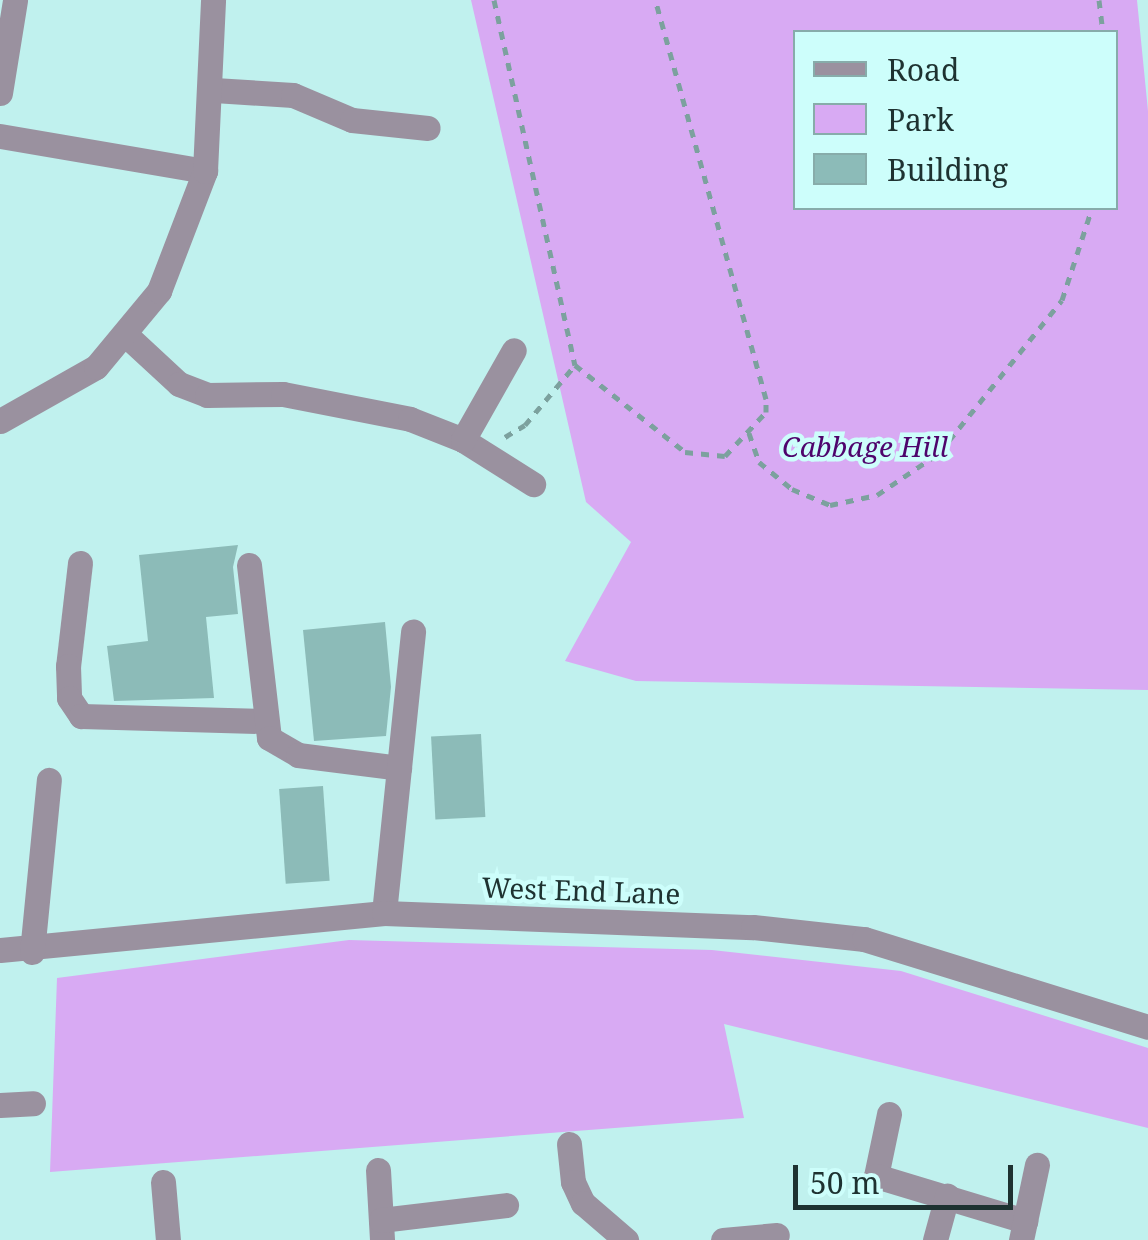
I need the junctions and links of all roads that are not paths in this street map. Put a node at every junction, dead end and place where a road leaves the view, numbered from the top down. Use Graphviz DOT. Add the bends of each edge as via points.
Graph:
graph roads {
  1 [pos="15,0"];
  2 [pos="213,0"];
  3 [pos="214,90"];
  4 [pos="0,93"];
  5 [pos="428,128"];
  6 [pos="0,136"];
  7 [pos="205,171"];
  8 [pos="126,336"];
  9 [pos="514,350"];
  10 [pos="0,421"];
  11 [pos="474,446"];
  12 [pos="534,484"];
  13 [pos="80,563"];
  14 [pos="249,565"];
  15 [pos="413,631"];
  16 [pos="262,721"];
  17 [pos="398,768"];
  18 [pos="49,780"];
  19 [pos="384,913"];
  20 [pos="0,950"];
  21 [pos="32,952"];
  22 [pos="1148,1027"];
  23 [pos="34,1103"];
  24 [pos="0,1104"];
  25 [pos="889,1114"];
  26 [pos="569,1144"];
  27 [pos="1037,1166"];
  28 [pos="378,1170"];
  29 [pos="163,1182"];
  30 [pos="947,1196"];
  31 [pos="506,1205"];
  32 [pos="381,1230"];
  33 [pos="1023,1230"];
  34 [pos="778,1236"];
  35 [pos="168,1240"];
  36 [pos="626,1240"];
  37 [pos="723,1240"];
  38 [pos="935,1240"];
  1 -- 4 [label="street"];
  2 -- 3 [label="street"];
  3 -- 5 [label="street" via="292,94 352,120"];
  3 -- 7 [label="street"];
  6 -- 7 [label="street"];
  7 -- 8 [label="street" via="159,291"];
  8 -- 10 [label="street" via="96,367"];
  8 -- 11 [label="street" via="179,384 208,395 283,394 410,419"];
  9 -- 11 [label="street"];
  11 -- 12 [label="street"];
  13 -- 16 [label="street" via="68,666 69,698 81,716"];
  14 -- 16 [label="street"];
  15 -- 17 [label="street"];
  16 -- 17 [label="street" via="269,738 288,752"];
  17 -- 19 [label="street"];
  18 -- 21 [label="street"];
  19 -- 21 [label="street, West End Lane" via="223,924"];
  19 -- 22 [label="street, West End Lane" via="695,924 864,939"];
  20 -- 21 [label="street, West End Lane"];
  23 -- 24 [label="street"];
  25 -- 30 [label="street" via="876,1176"];
  26 -- 36 [label="street" via="573,1182 593,1215"];
  27 -- 33 [label="street"];
  28 -- 32 [label="street"];
  29 -- 35 [label="street"];
  30 -- 33 [label="street"];
  30 -- 38 [label="street"];
  31 -- 32 [label="street"];
  34 -- 37 [label="street"];
}
